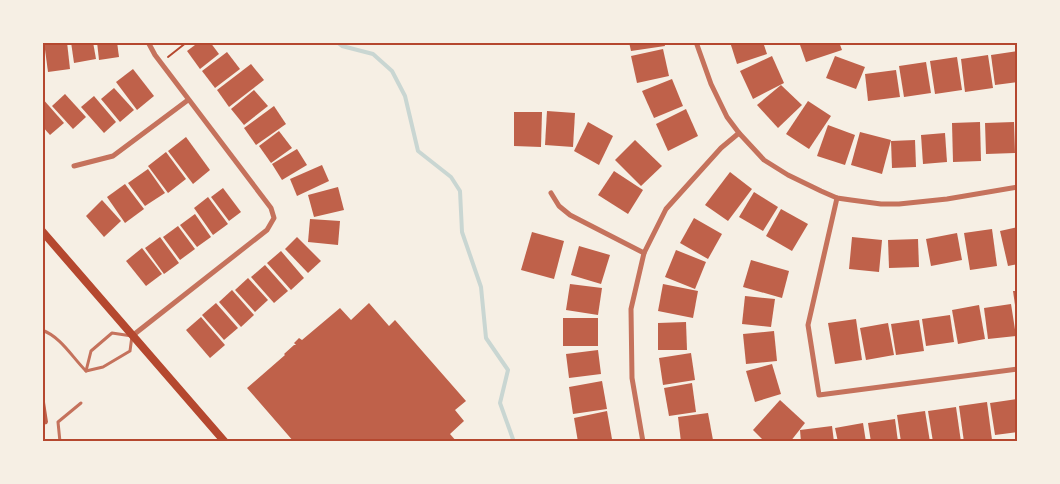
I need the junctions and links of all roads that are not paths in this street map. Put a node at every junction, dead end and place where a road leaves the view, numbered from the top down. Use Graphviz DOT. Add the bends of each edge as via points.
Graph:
graph roads {
  1 [pos="148,42"];
  2 [pos="696,42"];
  3 [pos="188,100"];
  4 [pos="739,133"];
  5 [pos="74,166"];
  6 [pos="1018,187"];
  7 [pos="551,193"];
  8 [pos="837,198"];
  9 [pos="42,231"];
  10 [pos="645,253"];
  11 [pos="42,330"];
  12 [pos="132,336"];
  13 [pos="1018,369"];
  14 [pos="86,372"];
  15 [pos="81,403"];
  16 [pos="60,442"];
  17 [pos="225,442"];
  18 [pos="643,442"];
  1 -- 3 [label="street"];
  2 -- 4 [label="street" via="711,84"];
  3 -- 5 [label="street" via="113,156"];
  3 -- 12 [label="street" via="271,208 274,218 267,230"];
  4 -- 8 [label="street" via="764,160"];
  4 -- 10 [label="street" via="666,209"];
  6 -- 8 [label="street" via="899,204"];
  7 -- 10 [label="street" via="570,215"];
  8 -- 13 [label="street" via="808,325 819,395"];
  9 -- 12 [label="main road"];
  10 -- 18 [label="street" via="632,309 632,378"];
  11 -- 14 [label="lane" via="61,342"];
  12 -- 14 [label="lane" via="130,351"];
  12 -- 14 [label="lane" via="112,333 91,351"];
  12 -- 17 [label="main road"];
  15 -- 16 [label="lane" via="58,422"];
}
